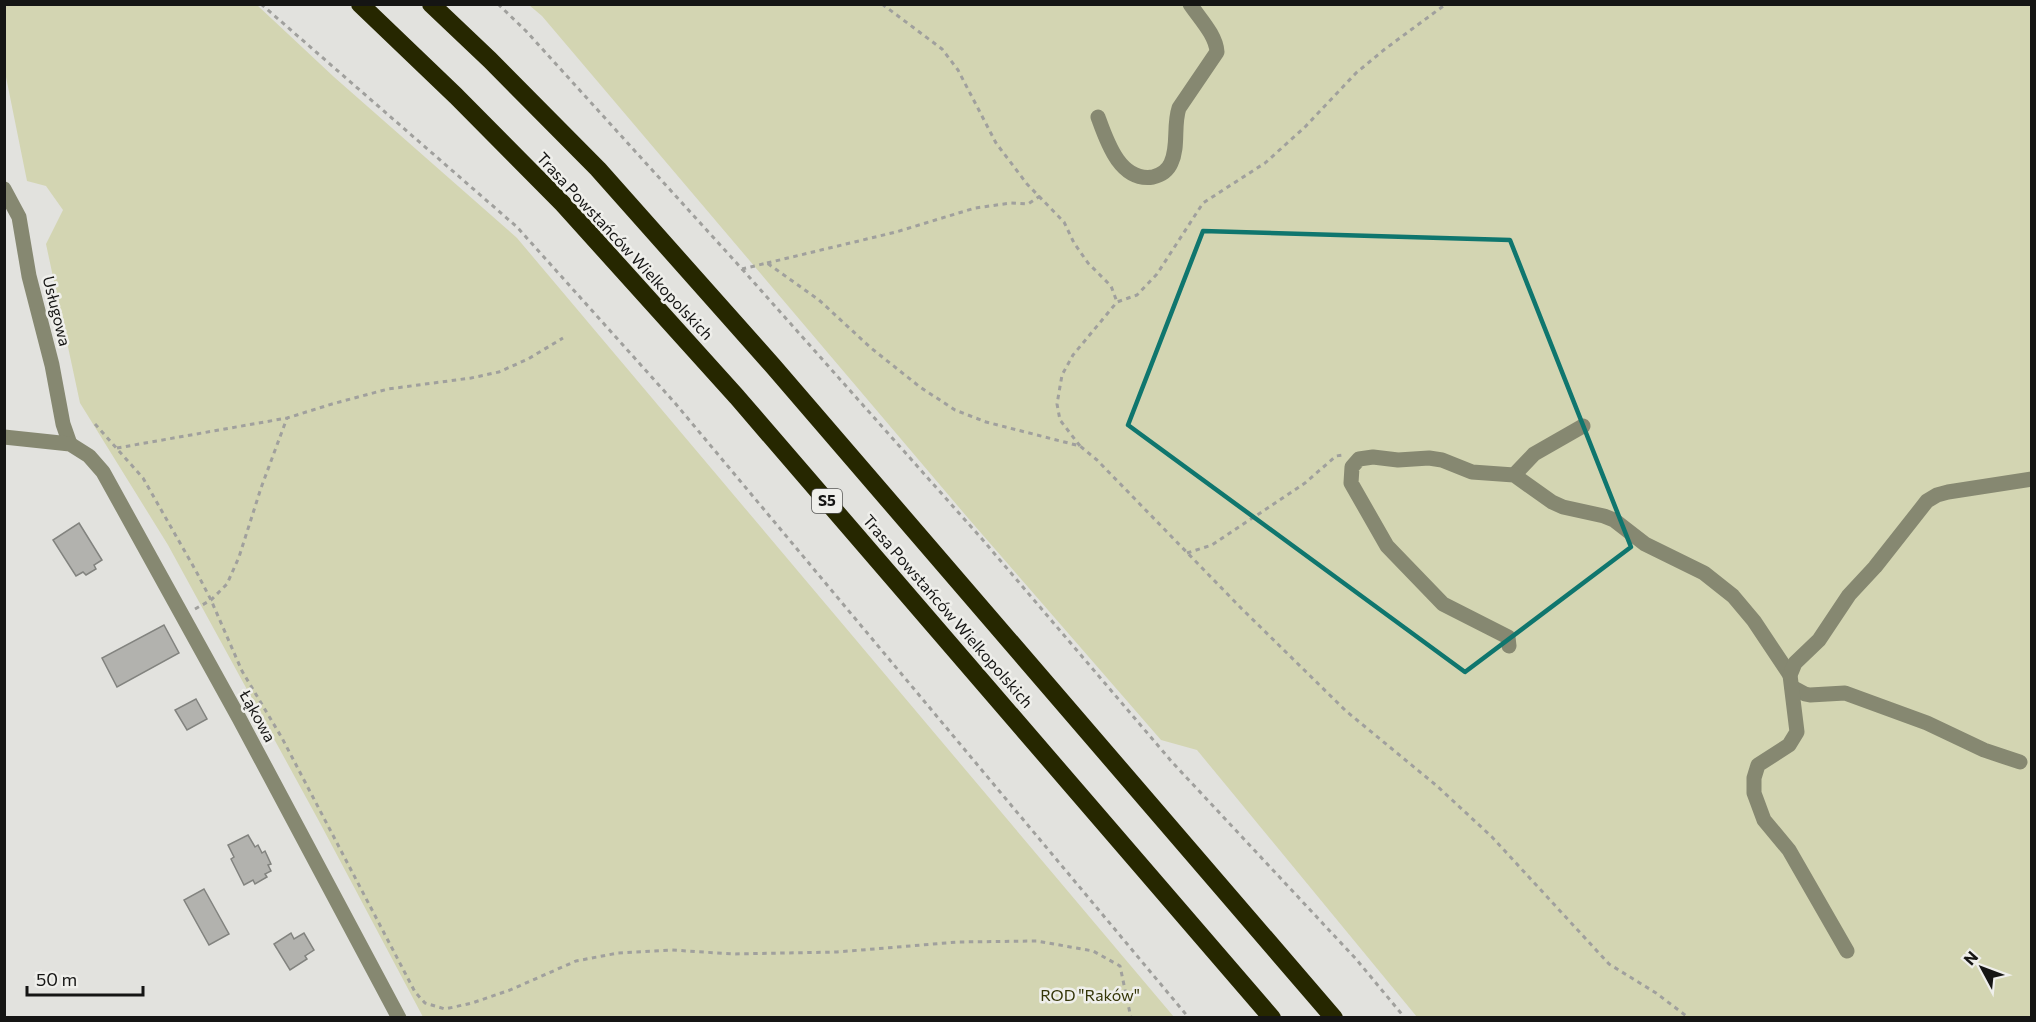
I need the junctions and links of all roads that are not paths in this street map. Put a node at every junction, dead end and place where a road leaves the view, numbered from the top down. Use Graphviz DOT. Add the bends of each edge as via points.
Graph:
graph roads {
  1 [pos="360,4"];
  2 [pos="431,4"];
  3 [pos="1190,4"];
  4 [pos="1098,117"];
  5 [pos="4,189"];
  6 [pos="1583,426"];
  7 [pos="4,437"];
  8 [pos="70,444"];
  9 [pos="1514,475"];
  10 [pos="2031,479"];
  11 [pos="1509,646"];
  12 [pos="1791,681"];
  13 [pos="2020,762"];
  14 [pos="1847,951"];
  15 [pos="399,1017"];
  16 [pos="1272,1017"];
  17 [pos="1334,1017"];
  1 -- 16 [label="highway, Trasa Powstańców Wielkopolskich / S5" via="563,204 674,327"];
  2 -- 17 [label="highway, Trasa Powstańców Wielkopolskich" via="598,169 773,366"];
  3 -- 4 [label="street" via="1212,36 1217,52 1179,108 1175,151 1168,167 1151,177 1125,168 1106,139"];
  5 -- 8 [label="street, Usługowa" via="19,217 29,276"];
  6 -- 9 [label="street" via="1534,454"];
  7 -- 8 [label="street"];
  8 -- 15 [label="street, Łąkowa" via="89,456 103,472"];
  9 -- 11 [label="street" via="1472,472 1429,458 1365,457 1355,463 1350,474 1351,483 1387,546 1443,604 1508,638"];
  9 -- 12 [label="street" via="1558,504 1614,520 1645,544 1691,565 1716,582 1754,621"];
  10 -- 12 [label="street" via="1948,492 1927,501 1849,595 1819,640 1794,663"];
  12 -- 13 [label="street" via="1805,694 1839,692 1855,696"];
  12 -- 14 [label="street" via="1796,737 1758,765 1754,793 1764,820 1789,850"];
}
